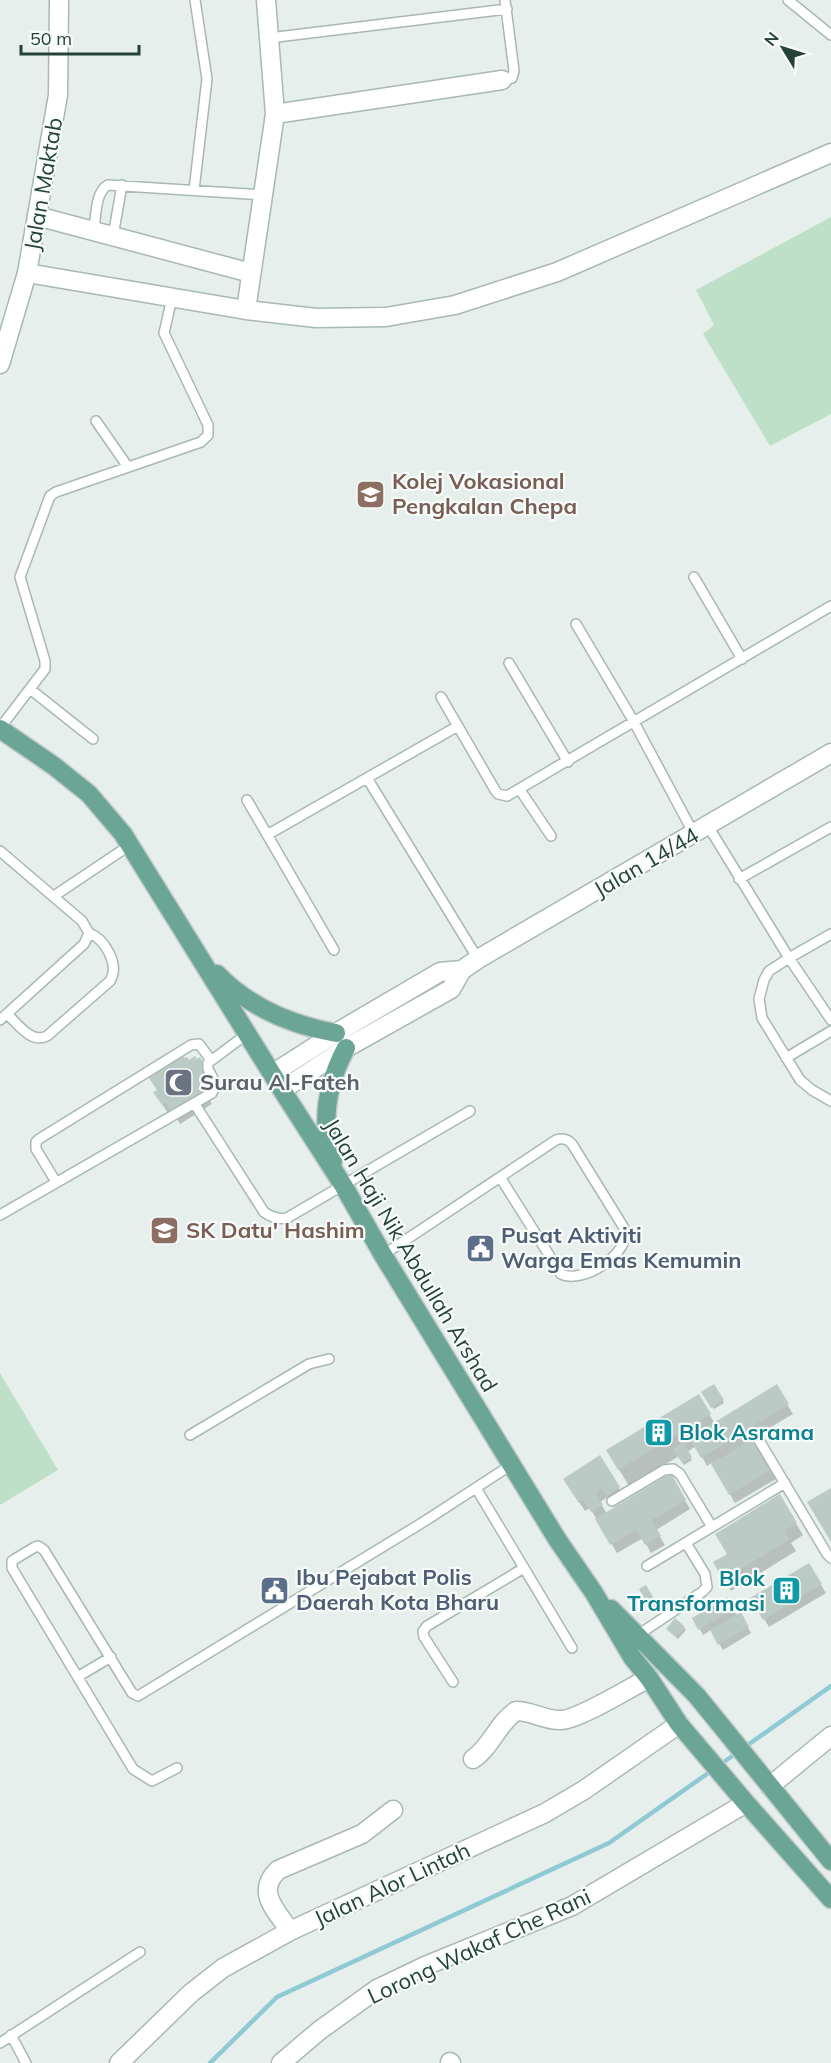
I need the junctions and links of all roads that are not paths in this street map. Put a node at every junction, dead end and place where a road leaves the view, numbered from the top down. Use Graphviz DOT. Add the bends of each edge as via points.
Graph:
graph roads {
  1 [pos="60,0"];
  2 [pos="195,0"];
  3 [pos="266,0"];
  4 [pos="788,0"];
  5 [pos="506,5"];
  6 [pos="831,35"];
  7 [pos="269,38"];
  8 [pos="502,80"];
  9 [pos="274,114"];
  10 [pos="831,153"];
  11 [pos="122,185"];
  12 [pos="194,190"];
  13 [pos="262,195"];
  14 [pos="37,216"];
  15 [pos="94,230"];
  16 [pos="113,236"];
  17 [pos="27,273"];
  18 [pos="251,273"];
  19 [pos="172,298"];
  20 [pos="246,310"];
  21 [pos="0,364"];
  22 [pos="96,421"];
  23 [pos="128,467"];
  24 [pos="694,577"];
  25 [pos="831,606"];
  26 [pos="576,624"];
  27 [pos="742,659"];
  28 [pos="509,663"];
  29 [pos="30,689"];
  30 [pos="441,697"];
  31 [pos="634,722"];
  32 [pos="458,726"];
  33 [pos="0,728"];
  34 [pos="93,739"];
  35 [pos="831,753"];
  36 [pos="568,762"];
  37 [pos="367,778"];
  38 [pos="520,790"];
  39 [pos="247,800"];
  40 [pos="831,827"];
  41 [pos="701,830"];
  42 [pos="267,835"];
  43 [pos="550,836"];
  44 [pos="130,845"];
  45 [pos="0,851"];
  46 [pos="739,879"];
  47 [pos="54,896"];
  48 [pos="89,933"];
  49 [pos="831,934"];
  50 [pos="188,938"];
  51 [pos="334,950"];
  52 [pos="789,958"];
  53 [pos="478,959"];
  54 [pos="4,1017"];
  55 [pos="831,1020"];
  56 [pos="831,1031"];
  57 [pos="247,1035"];
  58 [pos="341,1041"];
  59 [pos="786,1058"];
  60 [pos="211,1060"];
  61 [pos="277,1082"];
  62 [pos="831,1101"];
  63 [pos="194,1103"];
  64 [pos="470,1110"];
  65 [pos="500,1177"];
  66 [pos="56,1182"];
  67 [pos="343,1185"];
  68 [pos="0,1215"];
  69 [pos="383,1255"];
  70 [pos="329,1359"];
  71 [pos="190,1435"];
  72 [pos="757,1437"];
  73 [pos="511,1465"];
  74 [pos="785,1483"];
  75 [pos="476,1488"];
  76 [pos="612,1501"];
  77 [pos="712,1527"];
  78 [pos="686,1543"];
  79 [pos="831,1558"];
  80 [pos="646,1566"];
  81 [pos="524,1568"];
  82 [pos="594,1593"];
  83 [pos="638,1635"];
  84 [pos="572,1648"];
  85 [pos="111,1658"];
  86 [pos="79,1676"];
  87 [pos="649,1678"];
  88 [pos="453,1682"];
  89 [pos="683,1728"];
  90 [pos="831,1736"];
  91 [pos="473,1759"];
  92 [pos="177,1768"];
  93 [pos="770,1786"];
  94 [pos="746,1803"];
  95 [pos="393,1810"];
  96 [pos="831,1861"];
  97 [pos="831,1899"];
  98 [pos="290,1932"];
  99 [pos="140,1952"];
  100 [pos="11,2036"];
  101 [pos="0,2043"];
  102 [pos="26,2063"];
  103 [pos="118,2063"];
  104 [pos="281,2063"];
  1 -- 14 [label="street, Jalan Maktab" via="58,95"];
  2 -- 12 [label="lane" via="207,79"];
  3 -- 7 [label="street"];
  4 -- 6 [label="lane"];
  5 -- 7 [label="lane"];
  5 -- 8 [label="lane" via="514,71 512,78"];
  7 -- 9 [label="street"];
  8 -- 9 [label="street"];
  9 -- 13 [label="street"];
  10 -- 20 [label="street" via="557,272 455,305 386,317 316,318"];
  11 -- 12 [label="lane"];
  11 -- 15 [label="lane" via="108,184 102,190"];
  11 -- 16 [label="lane"];
  12 -- 13 [label="lane"];
  13 -- 18 [label="street"];
  14 -- 15 [label="street"];
  14 -- 17 [label="street, Jalan Maktab"];
  15 -- 16 [label="street"];
  16 -- 18 [label="street"];
  17 -- 19 [label="street"];
  17 -- 21 [label="street, Jalan Maktab"];
  18 -- 20 [label="street"];
  19 -- 20 [label="street"];
  19 -- 23 [label="lane" via="164,333 208,425 208,435 201,442"];
  22 -- 23 [label="lane"];
  23 -- 29 [label="lane" via="56,492 49,499 20,576 46,665"];
  24 -- 27 [label="lane"];
  25 -- 27 [label="lane"];
  26 -- 31 [label="lane"];
  27 -- 31 [label="lane"];
  28 -- 36 [label="lane"];
  29 -- 33 [label="lane"];
  29 -- 34 [label="lane"];
  30 -- 32 [label="lane"];
  31 -- 36 [label="lane"];
  31 -- 41 [label="lane"];
  32 -- 37 [label="lane"];
  32 -- 38 [label="lane" via="498,794 507,796"];
  33 -- 44 [label="main road, Jalan Haji Nik Abdullah Arshad" via="89,794"];
  35 -- 41 [label="street, Jalan 14/44"];
  36 -- 38 [label="lane"];
  37 -- 42 [label="lane"];
  37 -- 53 [label="lane"];
  38 -- 43 [label="lane"];
  39 -- 42 [label="lane"];
  40 -- 46 [label="lane"];
  41 -- 46 [label="lane"];
  41 -- 53 [label="street, Jalan 14/44"];
  42 -- 51 [label="lane"];
  44 -- 47 [label="lane"];
  44 -- 50 [label="main road, Jalan Haji Nik Abdullah Arshad"];
  45 -- 47 [label="lane"];
  46 -- 52 [label="lane"];
  47 -- 48 [label="lane" via="82,921"];
  48 -- 54 [label="lane" via="84,944"];
  48 -- 54 [label="lane" via="100,939 112,959 114,975 110,981 41,1040"];
  49 -- 52 [label="lane"];
  50 -- 57 [label="main road, Jalan Haji Nik Abdullah Arshad"];
  50 -- 58 [label="main road" via="222,980 251,1002"];
  52 -- 55 [label="lane"];
  52 -- 59 [label="lane" via="770,971 759,999 762,1018"];
  53 -- 58 [label="street, Jalan 14/44" via="462,970 451,989"];
  56 -- 59 [label="lane"];
  57 -- 60 [label="lane"];
  57 -- 61 [label="main road, Jalan Haji Nik Abdullah Arshad"];
  58 -- 61 [label="street, Jalan 14/44"];
  58 -- 67 [label="main road" via="326,1116 330,1152"];
  59 -- 62 [label="lane" via="804,1084"];
  60 -- 63 [label="lane" via="207,1066 215,1089"];
  60 -- 66 [label="lane" via="199,1044 191,1045 39,1139 36,1149"];
  61 -- 67 [label="main road, Jalan Haji Nik Abdullah Arshad"];
  63 -- 66 [label="lane"];
  63 -- 67 [label="lane" via="270,1216 287,1218"];
  64 -- 67 [label="lane"];
  65 -- 65 [label="lane" via="556,1140 569,1140 624,1228 626,1235 619,1252 581,1276 561,1274"];
  65 -- 69 [label="lane"];
  66 -- 68 [label="lane"];
  67 -- 69 [label="main road, Jalan Haji Nik Abdullah Arshad"];
  69 -- 73 [label="main road, Jalan Haji Nik Abdullah Arshad"];
  70 -- 71 [label="lane" via="309,1364"];
  72 -- 74 [label="lane"];
  73 -- 75 [label="lane"];
  73 -- 82 [label="main road, Jalan Haji Nik Abdullah Arshad"];
  74 -- 77 [label="lane"];
  74 -- 79 [label="lane"];
  75 -- 81 [label="lane"];
  75 -- 85 [label="lane" via="141,1695 132,1693"];
  76 -- 77 [label="lane" via="664,1470 673,1469 680,1474"];
  77 -- 78 [label="lane"];
  78 -- 80 [label="lane"];
  78 -- 83 [label="lane" via="705,1574 707,1587"];
  81 -- 84 [label="lane"];
  81 -- 88 [label="lane" via="423,1631"];
  82 -- 83 [label="main road, Jalan Haji Nik Abdullah Arshad"];
  82 -- 87 [label="main road, Jalan Haji Nik Abdullah Arshad"];
  83 -- 93 [label="main road, Jalan Haji Nik Abdullah Arshad"];
  85 -- 86 [label="lane"];
  85 -- 86 [label="lane" via="44,1550 38,1546 15,1558 12,1568"];
  86 -- 92 [label="lane" via="135,1771 152,1781"];
  87 -- 89 [label="main road, Jalan Haji Nik Abdullah Arshad"];
  87 -- 91 [label="street" via="571,1719 555,1720 516,1711"];
  89 -- 94 [label="main road, Jalan Haji Nik Abdullah Arshad"];
  89 -- 98 [label="street, Jalan Alor Lintah" via="544,1813"];
  90 -- 93 [label="street"];
  93 -- 96 [label="main road, Jalan Haji Nik Abdullah Arshad"];
  94 -- 97 [label="main road, Jalan Haji Nik Abdullah Arshad"];
  94 -- 104 [label="street, Lorong Wakaf Che Rani" via="572,1906 378,1989"];
  95 -- 98 [label="street" via="362,1834 278,1870 270,1878 270,1902"];
  98 -- 103 [label="street, Jalan Alor Lintah" via="223,1968"];
  99 -- 100 [label="lane"];
  100 -- 101 [label="lane"];
  100 -- 102 [label="lane"];
}
